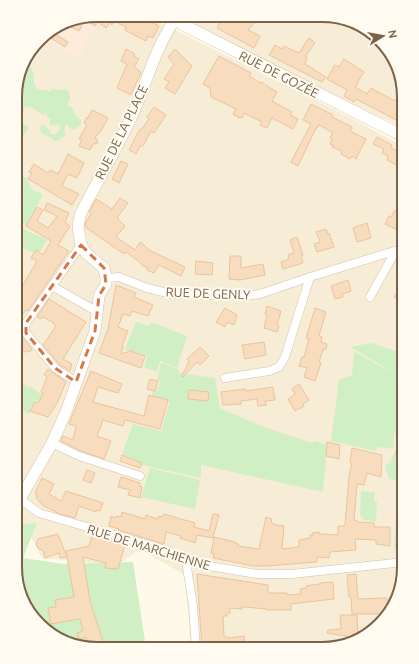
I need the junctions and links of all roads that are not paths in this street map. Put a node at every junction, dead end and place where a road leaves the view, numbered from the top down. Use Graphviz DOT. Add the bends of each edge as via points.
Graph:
graph roads {
  1 [pos="173,22"];
  2 [pos="184,22"];
  3 [pos="397,133"];
  4 [pos="81,245"];
  5 [pos="395,252"];
  6 [pos="310,277"];
  7 [pos="106,278"];
  8 [pos="52,286"];
  9 [pos="370,297"];
  10 [pos="96,312"];
  11 [pos="225,378"];
  12 [pos="76,382"];
  13 [pos="52,443"];
  14 [pos="140,476"];
  15 [pos="22,493"];
  16 [pos="22,504"];
  17 [pos="186,561"];
  18 [pos="397,563"];
  19 [pos="196,642"];
  1 -- 4 [label="main road, RUE DE LA PLACE" via="160,46 130,119 80,215 78,227"];
  2 -- 3 [label="main road, RUE DE GOZÉE"];
  4 -- 7 [label="main road" via="86,253 104,268"];
  4 -- 8 [label="street"];
  5 -- 6 [label="street, RUE DE GENLY"];
  5 -- 9 [label="street"];
  6 -- 7 [label="street, RUE DE GENLY" via="260,294 246,296 172,294 119,277"];
  6 -- 11 [label="street" via="285,357 279,367"];
  7 -- 10 [label="main road"];
  8 -- 10 [label="street"];
  8 -- 12 [label="street" via="26,323 26,333 55,368"];
  10 -- 12 [label="main road" via="95,331"];
  12 -- 13 [label="main road"];
  13 -- 14 [label="street" via="79,456"];
  13 -- 15 [label="main road"];
  16 -- 17 [label="street, RUE DE MARCHIENNE" via="39,513 169,551"];
  17 -- 18 [label="street, RUE DE MARCHIENNE" via="257,574 278,575"];
  17 -- 19 [label="street" via="194,606"];
}
